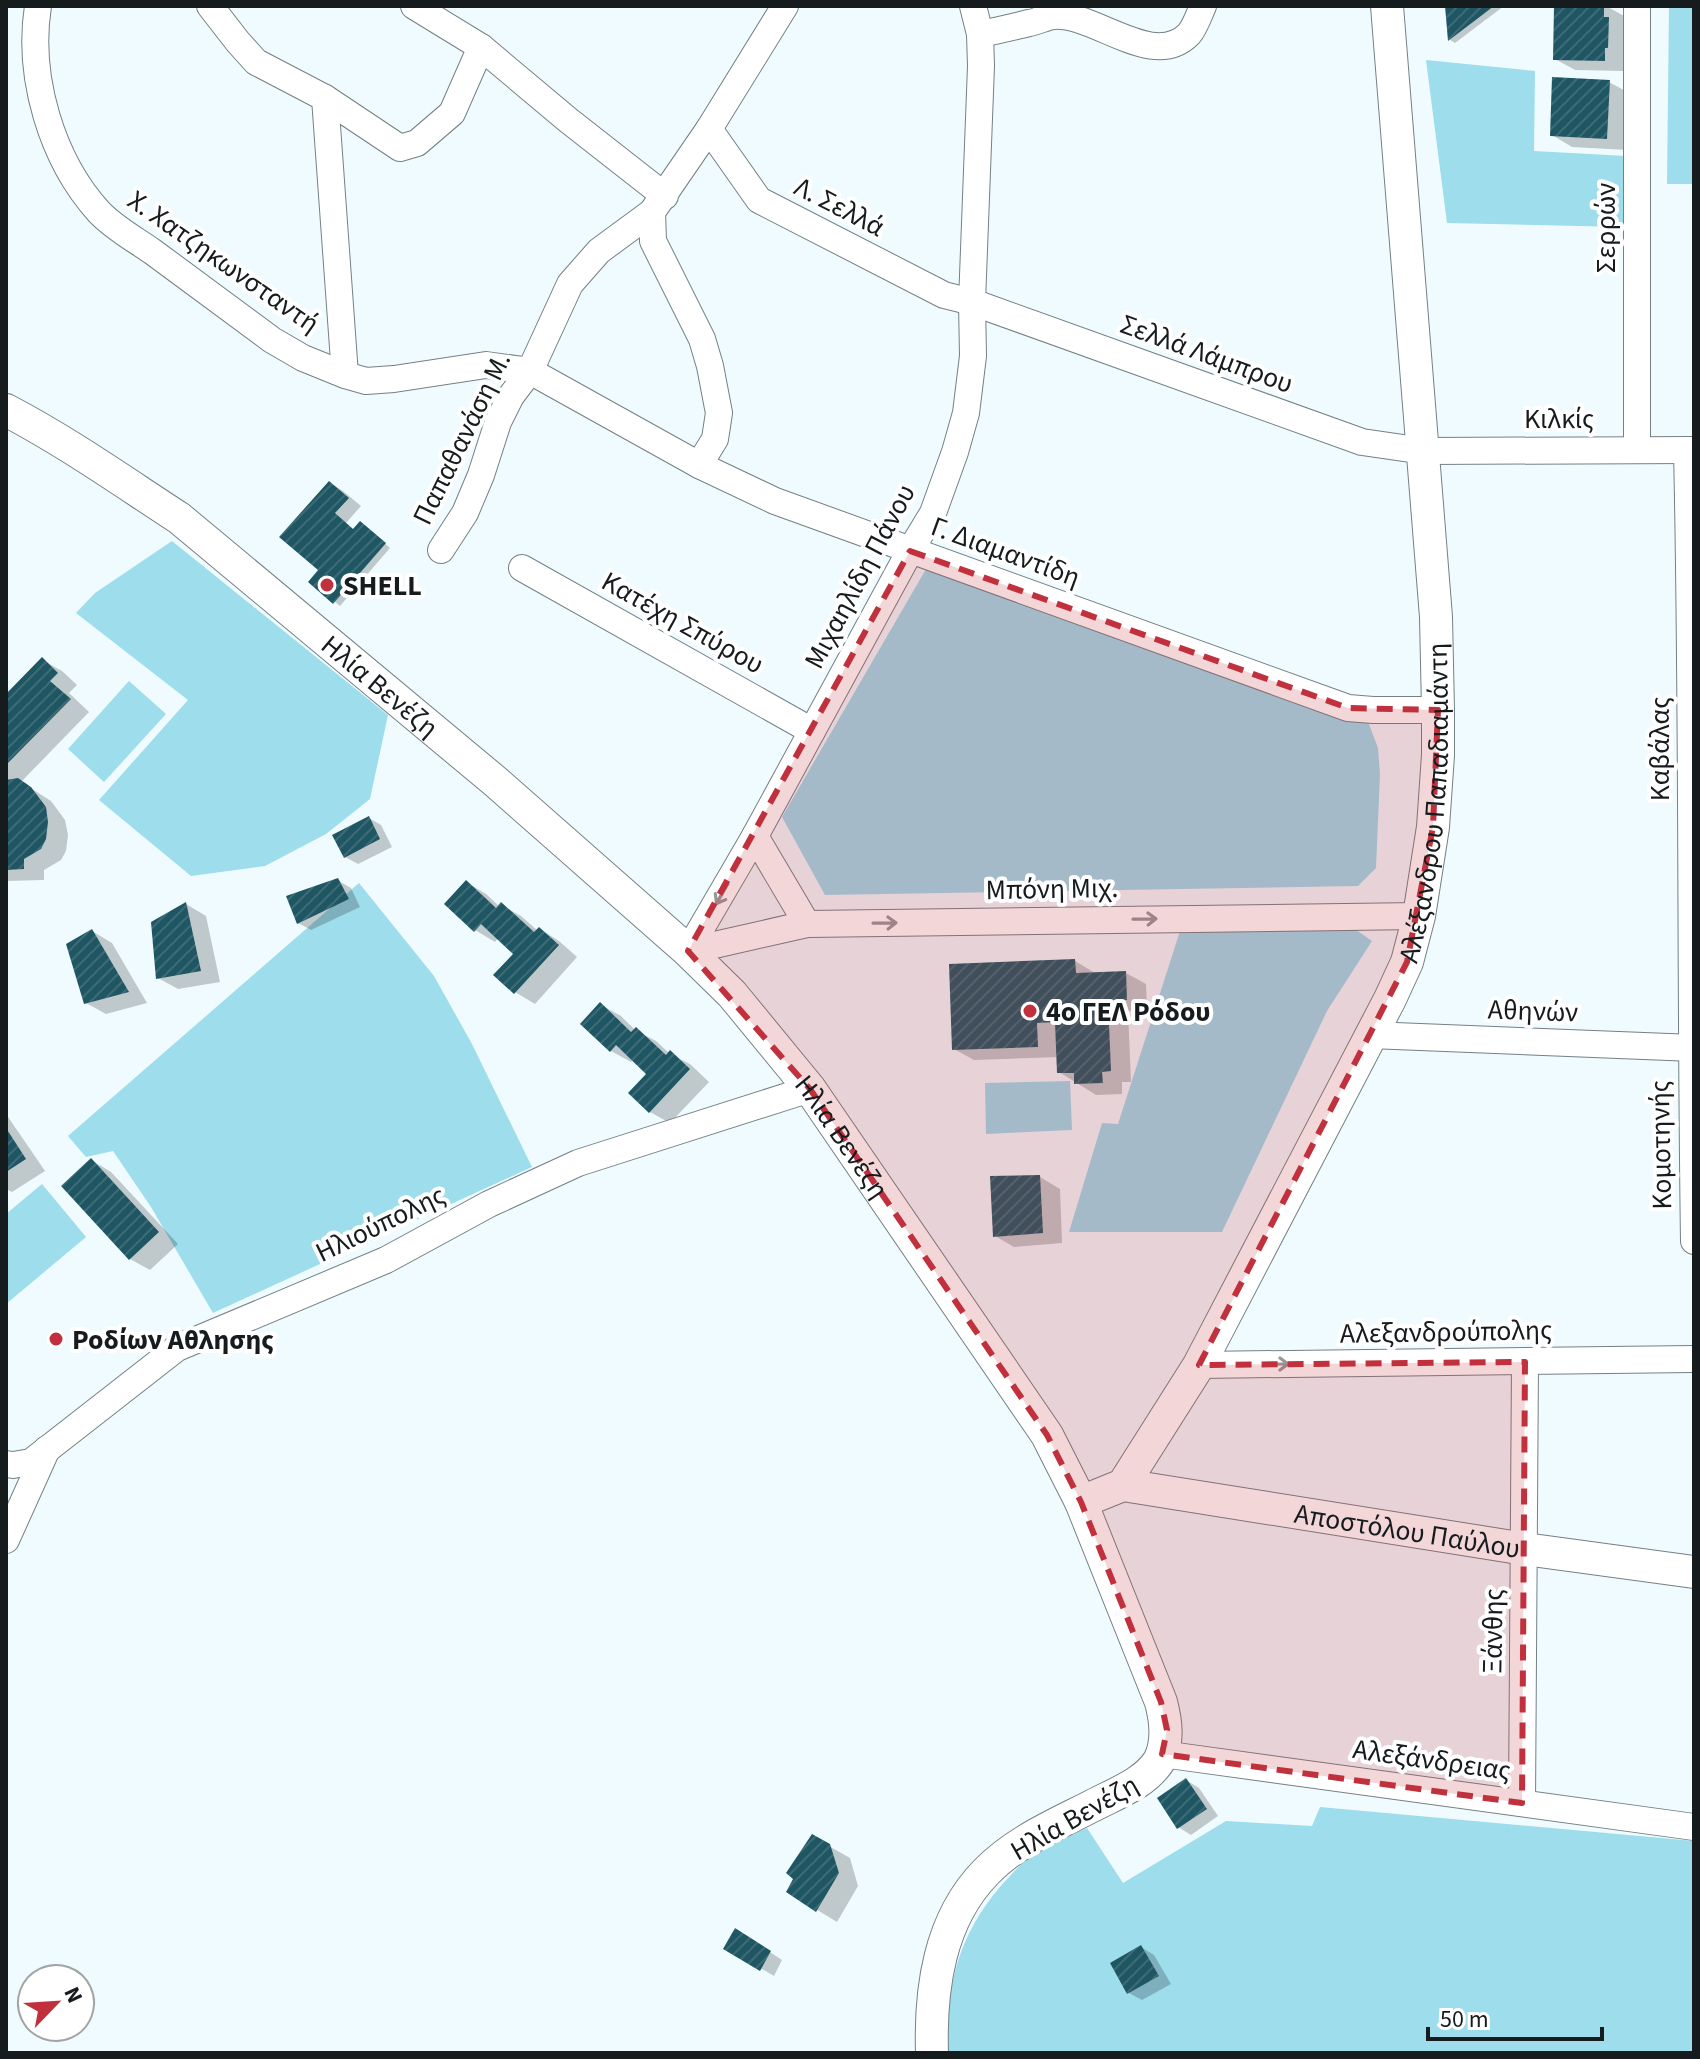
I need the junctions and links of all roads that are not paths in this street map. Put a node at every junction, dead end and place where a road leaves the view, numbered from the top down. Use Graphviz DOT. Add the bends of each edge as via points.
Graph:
graph roads {
  1 [pos="38,6"];
  2 [pos="210,6"];
  3 [pos="414,6"];
  4 [pos="785,6"];
  5 [pos="973,6"];
  6 [pos="1203,6"];
  7 [pos="1387,6"];
  8 [pos="1637,6"];
  9 [pos="980,34"];
  10 [pos="481,47"];
  11 [pos="325,98"];
  12 [pos="709,129"];
  13 [pos="658,204"];
  14 [pos="972,302"];
  15 [pos="530,371"];
  16 [pos="345,375"];
  17 [pos="6,410"];
  18 [pos="1637,450"];
  19 [pos="1691,450"];
  20 [pos="1424,451"];
  21 [pos="699,465"];
  22 [pos="441,550"];
  23 [pos="910,551"];
  24 [pos="522,568"];
  25 [pos="1693,646"];
  26 [pos="1438,710"];
  27 [pos="812,731"];
  28 [pos="755,836"];
  29 [pos="1419,916"];
  30 [pos="807,924"];
  31 [pos="688,951"];
  32 [pos="1370,1035"];
  33 [pos="1692,1048"];
  34 [pos="810,1089"];
  35 [pos="1694,1241"];
  36 [pos="1694,1359"];
  37 [pos="1525,1362"];
  38 [pos="1199,1365"];
  39 [pos="47,1449"];
  40 [pos="6,1464"];
  41 [pos="1123,1485"];
  42 [pos="1081,1502"];
  43 [pos="6,1540"];
  44 [pos="1525,1549"];
  45 [pos="1694,1572"];
  46 [pos="1162,1754"];
  47 [pos="1522,1803"];
  48 [pos="1694,1827"];
  49 [pos="932,2053"];
  1 -- 16 [label="street, Χ. Χατζηκωνσταντή" via="36,67 45,115 75,182 101,214 272,340"];
  2 -- 11 [label="street" via="256,62"];
  3 -- 10 [label="street"];
  4 -- 12 [label="street, Παπαθανάση Μ."];
  5 -- 9 [label="street, Μιχαηλίδη Πάνου"];
  6 -- 9 [label="street" via="1191,32 1179,41 1148,47 1066,17"];
  7 -- 20 [label="street, Αλέξανδρου Παπαδιαμάντη"];
  8 -- 18 [label="street, Σερρών"];
  9 -- 14 [label="street, Μιχαηλίδη Πάνου"];
  10 -- 11 [label="street" via="452,113 417,143 400,148"];
  10 -- 13 [label="street"];
  11 -- 16 [label="street"];
  12 -- 13 [label="street, Παπαθανάση Μ."];
  12 -- 14 [label="street, Λ. Σελλά" via="759,200 944,295"];
  13 -- 15 [label="street, Παπαθανάση Μ." via="599,251 570,284"];
  13 -- 21 [label="street" via="653,241 702,339 719,413 715,439"];
  14 -- 20 [label="street, Σελλά Λάμπρου" via="1362,442"];
  14 -- 23 [label="street, Μιχαηλίδη Πάνου" via="966,413 933,513"];
  15 -- 16 [label="street, Χ. Χατζηκωνσταντή" via="486,365 366,381"];
  15 -- 21 [label="street, Γ. Διαμαντίδη"];
  15 -- 22 [label="street, Παπαθανάση Μ." via="498,422 465,513"];
  17 -- 31 [label="street, Ηλία Βενέζη" via="179,518 496,782"];
  18 -- 19 [label="street, Κιλκίς"];
  18 -- 20 [label="street, Κιλκίς"];
  19 -- 25 [label="street, Καβάλας"];
  20 -- 26 [label="street, Αλέξανδρου Παπαδιαμάντη"];
  21 -- 23 [label="street, Γ. Διαμαντίδη" via="775,501"];
  23 -- 26 [label="street, Γ. Διαμαντίδη" via="1348,708"];
  23 -- 27 [label="street, Μιχαηλίδη Πάνου"];
  24 -- 27 [label="street, Κατέχη Σπύρου"];
  25 -- 33 [label="street, Καβάλας"];
  26 -- 29 [label="street, Αλέξανδρου Παπαδιαμάντη" via="1433,827"];
  27 -- 28 [label="street, Μιχαηλίδη Πάνου"];
  28 -- 30 [label="street"];
  28 -- 31 [label="street, Μιχαηλίδη Πάνου, one-way"];
  30 -- 29 [label="street, Μπόνη Μιχ., one-way"];
  29 -- 32 [label="street, Αλέξανδρου Παπαδιαμάντη" via="1407,962"];
  30 -- 31 [label="street, Μπόνη Μιχ."];
  31 -- 34 [label="street, Ηλία Βενέζη" via="732,994"];
  32 -- 33 [label="street, Αθηνών"];
  32 -- 38 [label="street, Αλέξανδρου Παπαδιαμάντη"];
  33 -- 35 [label="street, Κομοτηνής"];
  34 -- 39 [label="street, Ηλιούπολης" via="578,1163 386,1260 177,1348"];
  34 -- 42 [label="street, Ηλία Βενέζη" via="1047,1435"];
  36 -- 37 [label="street, Αλεξανδρούπολης"];
  38 -- 37 [label="street, Αλεξανδρούπολης, one-way"];
  37 -- 44 [label="street, Ξάνθης"];
  38 -- 41 [label="street, Αλέξανδρου Παπαδιαμάντη"];
  39 -- 40 [label="street, Ηλιούπολης" via="31,1462"];
  39 -- 43 [label="street"];
  41 -- 42 [label="street"];
  41 -- 44 [label="street, Αποστόλου Παύλου"];
  42 -- 46 [label="street, Ηλία Βενέζη" via="1161,1702 1167,1730"];
  44 -- 45 [label="street, Αποστόλου Παύλου"];
  44 -- 47 [label="street, Ξάνθης"];
  46 -- 47 [label="street, Αλεξάνδρειας"];
  46 -- 49 [label="street, Ηλία Βενέζη" via="1138,1782 1034,1835 974,1886 944,1942 934,1991"];
  47 -- 48 [label="street, Αλεξάνδρειας"];
}
